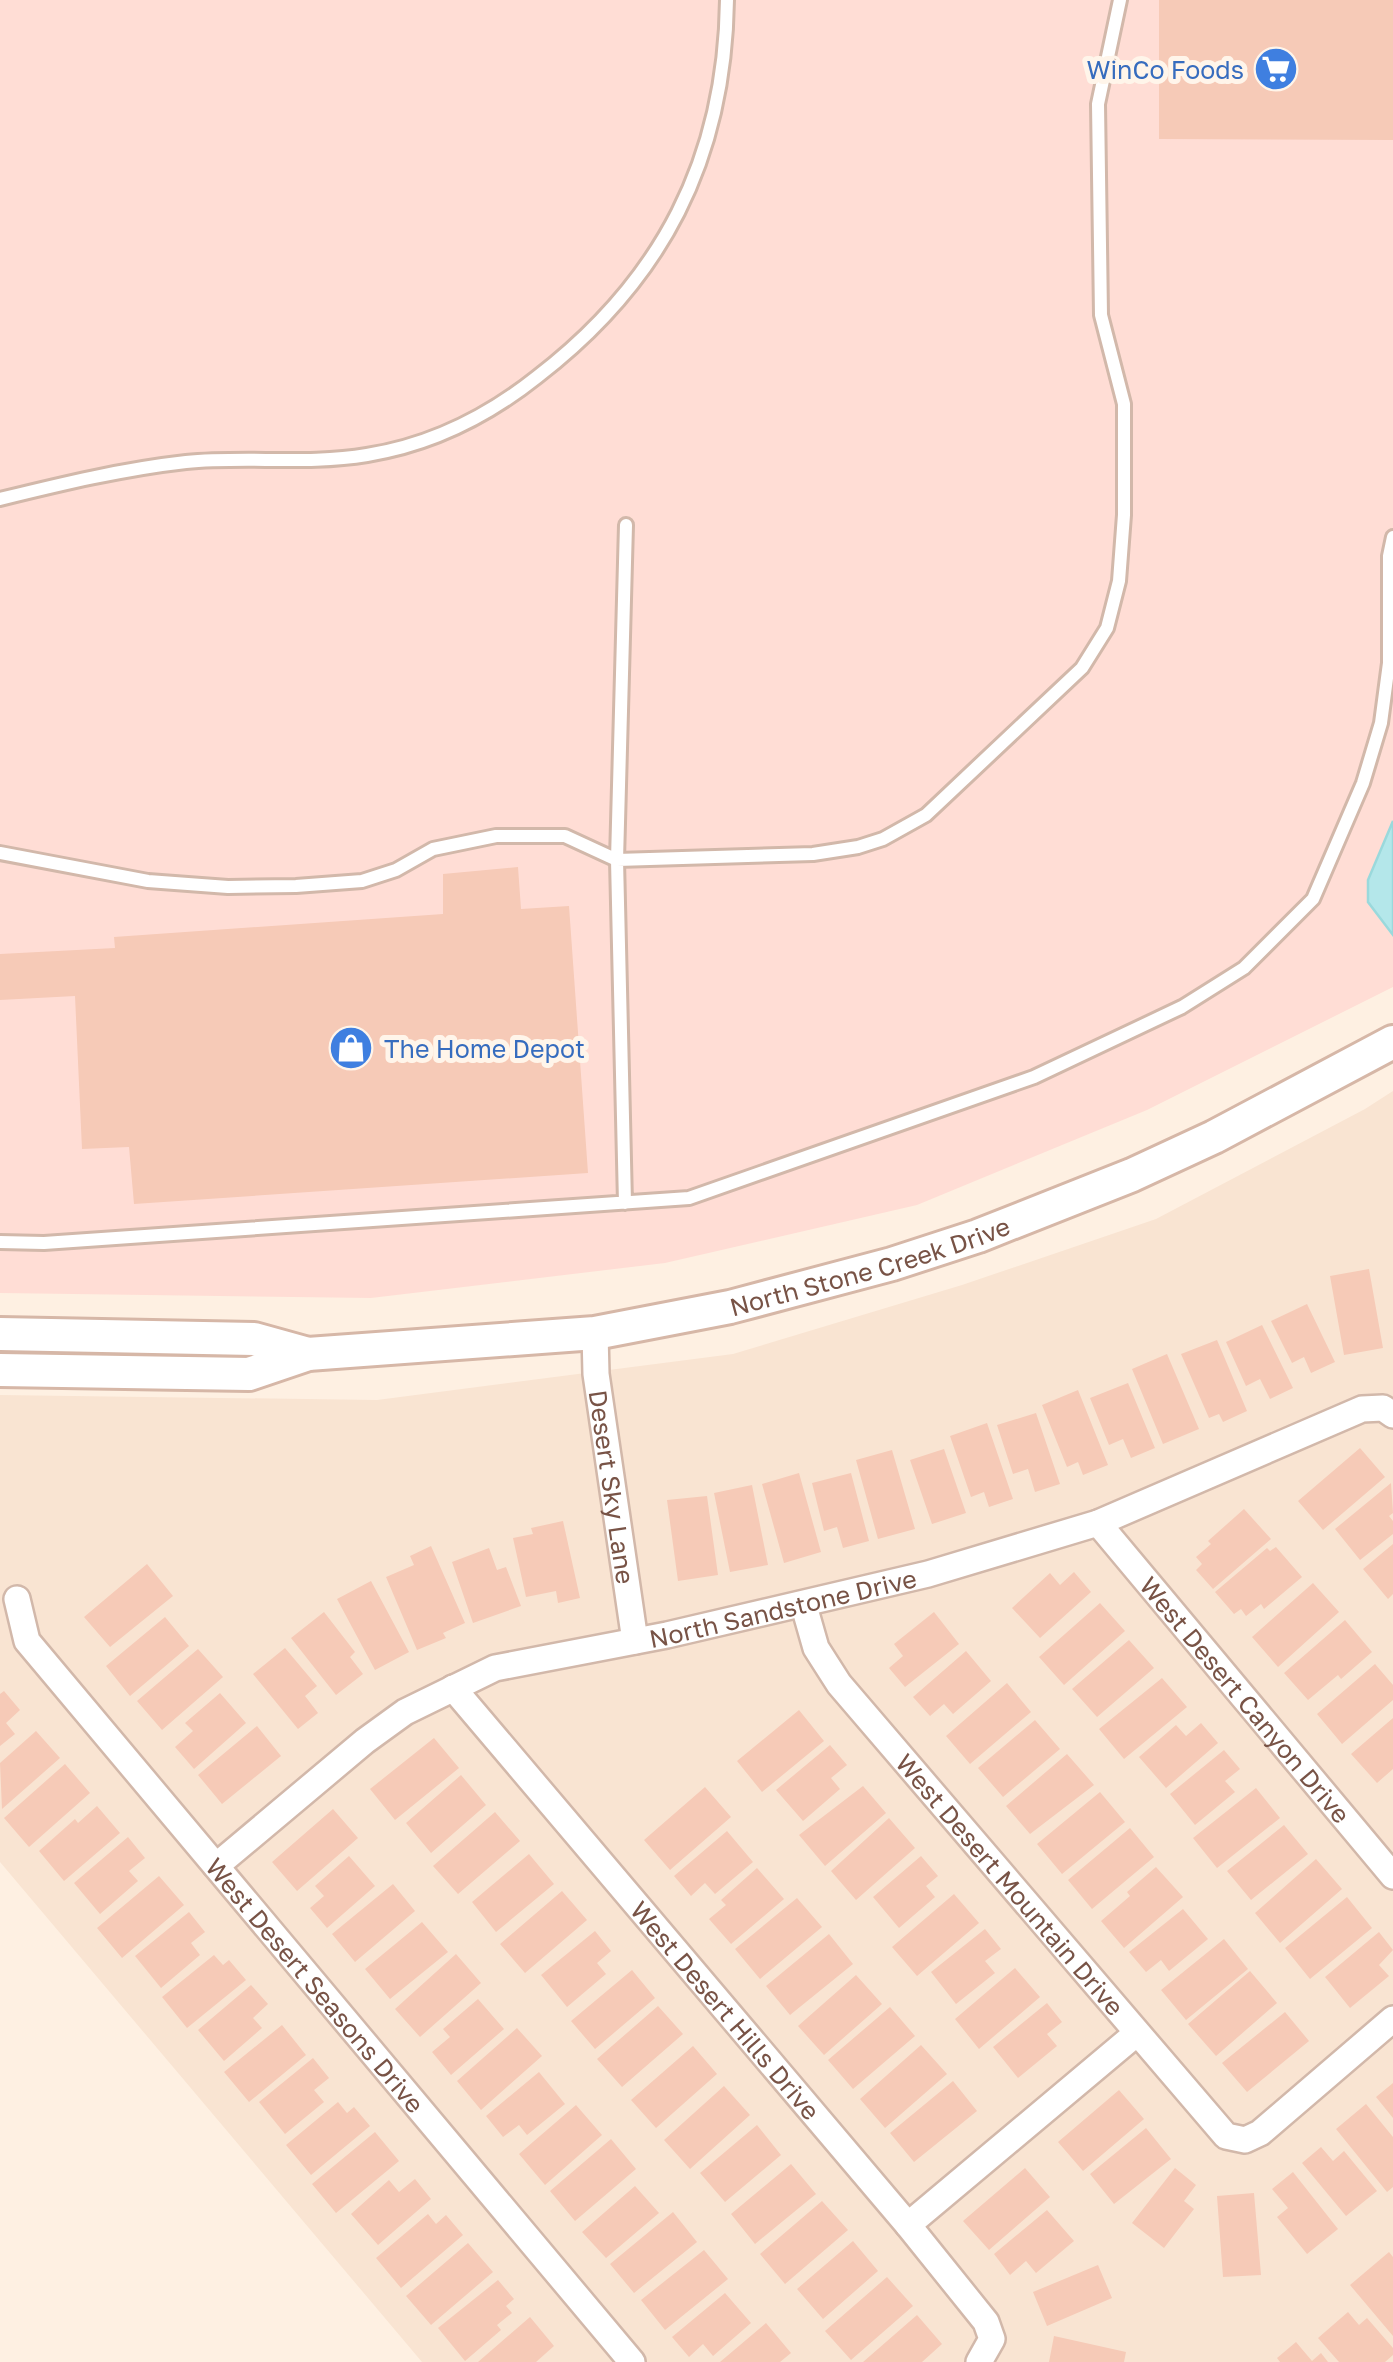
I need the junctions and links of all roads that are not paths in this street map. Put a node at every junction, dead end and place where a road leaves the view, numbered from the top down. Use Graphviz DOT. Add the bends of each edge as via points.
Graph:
graph roads {
  1 [pos="727,0"];
  2 [pos="1120,0"];
  3 [pos="0,498"];
  4 [pos="626,524"];
  5 [pos="1393,537"];
  6 [pos="0,853"];
  7 [pos="617,860"];
  8 [pos="1393,1042"];
  9 [pos="625,1202"];
  10 [pos="0,1242"];
  11 [pos="595,1333"];
  12 [pos="0,1334"];
  13 [pos="308,1354"];
  14 [pos="0,1370"];
  15 [pos="1388,1412"];
  16 [pos="1098,1524"];
  17 [pos="17,1599"];
  18 [pos="804,1606"];
  19 [pos="635,1641"];
  20 [pos="453,1688"];
  21 [pos="216,1866"];
  22 [pos="1393,1876"];
  23 [pos="1393,2019"];
  24 [pos="1137,2033"];
  25 [pos="908,2225"];
  26 [pos="985,2351"];
  27 [pos="632,2362"];
  1 -- 3 [label="lane" via="720,99 658,251 605,319 502,404 433,438 368,455 188,462"];
  2 -- 7 [label="lane" via="1098,104 1101,315 1124,404 1126,447 1120,581 1107,628 1082,668 926,815 882,839 813,854"];
  4 -- 7 [label="lane"];
  5 -- 9 [label="lane" via="1389,663 1364,783 1313,898 1244,968 1182,1007 1034,1077 689,1198"];
  6 -- 7 [label="lane" via="148,881 228,887 362,880 432,849 496,836 565,836"];
  7 -- 9 [label="lane"];
  8 -- 11 [label="street, North Stone Creek Drive" via="1132,1176 978,1236 730,1307"];
  9 -- 10 [label="lane"];
  11 -- 13 [label="street, North Stone Creek Drive"];
  11 -- 19 [label="street, Desert Sky Lane"];
  12 -- 13 [label="street, North Stone Creek Drive" via="254,1340"];
  13 -- 14 [label="street, North Stone Creek Drive" via="248,1374"];
  15 -- 16 [label="street, North Sandstone Drive" via="1362,1409"];
  16 -- 18 [label="street, North Sandstone Drive"];
  16 -- 22 [label="street, West Desert Canyon Drive"];
  17 -- 21 [label="street, West Desert Seasons Drive" via="27,1641"];
  18 -- 19 [label="street, North Sandstone Drive"];
  18 -- 24 [label="street, West Desert Mountain Drive" via="816,1648 839,1684"];
  19 -- 20 [label="street, North Sandstone Drive" via="495,1668"];
  20 -- 21 [label="street, North Sandstone Drive" via="364,1741"];
  20 -- 25 [label="street, West Desert Hills Drive"];
  21 -- 27 [label="street, West Desert Seasons Drive"];
  23 -- 24 [label="street, West Desert Mountain Drive" via="1245,2140 1226,2136"];
  24 -- 25 [label="street"];
  25 -- 26 [label="street, West Desert Hills Drive" via="986,2322"];
}
